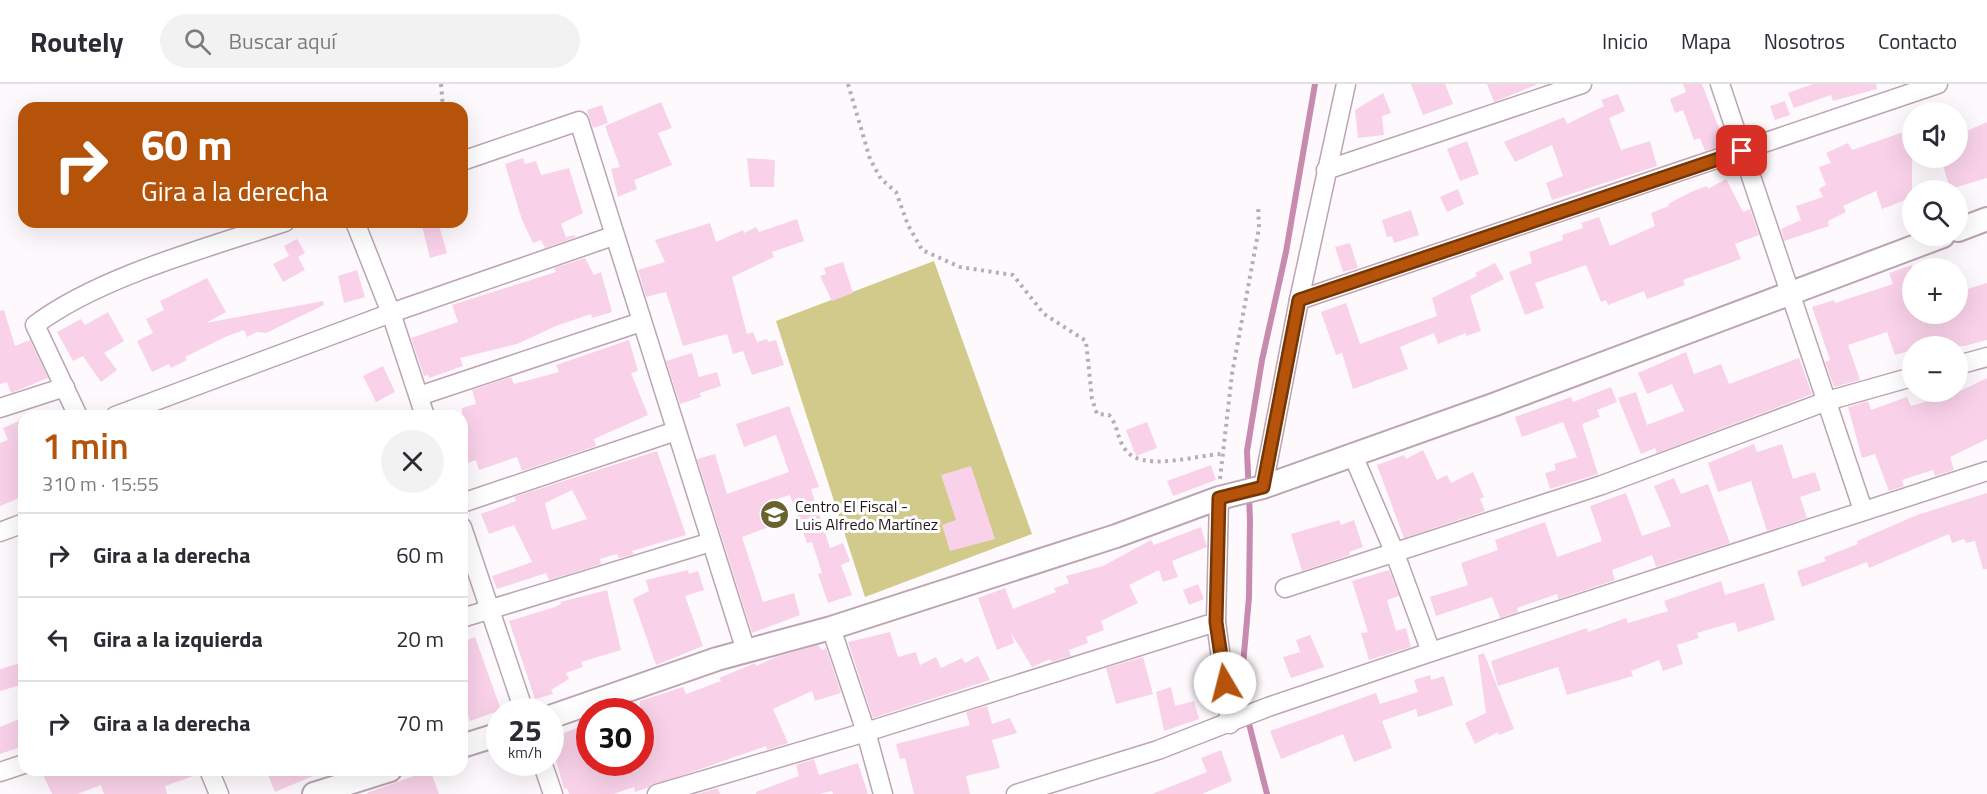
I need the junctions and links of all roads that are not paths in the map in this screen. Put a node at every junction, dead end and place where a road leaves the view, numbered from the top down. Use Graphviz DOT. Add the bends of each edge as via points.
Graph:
graph roads {
  1 [pos="1346,84"];
  2 [pos="1582,84"];
  3 [pos="1720,84"];
  4 [pos="1938,84"];
  5 [pos="1742,151"];
  6 [pos="468,159"];
  7 [pos="1326,170"];
  8 [pos="1987,219"];
  9 [pos="1968,226"];
  10 [pos="266,228"];
  11 [pos="357,228"];
  12 [pos="613,236"];
  13 [pos="1916,246"];
  14 [pos="1790,292"];
  15 [pos="1299,300"];
  16 [pos="391,313"];
  17 [pos="641,322"];
  18 [pos="1987,357"];
  19 [pos="1968,362"];
  20 [pos="1902,380"];
  21 [pos="65,387"];
  22 [pos="419,396"];
  23 [pos="1827,401"];
  24 [pos="0,408"];
  25 [pos="75,410"];
  26 [pos="131,410"];
  27 [pos="423,410"];
  28 [pos="676,431"];
  29 [pos="1352,453"];
  30 [pos="1987,471"];
  31 [pos="1263,487"];
  32 [pos="1219,498"];
  33 [pos="468,501"];
  34 [pos="1863,510"];
  35 [pos="18,525"];
  36 [pos="0,532"];
  37 [pos="711,542"];
  38 [pos="468,546"];
  39 [pos="1394,551"];
  40 [pos="1286,588"];
  41 [pos="488,609"];
  42 [pos="468,616"];
  43 [pos="1216,622"];
  44 [pos="831,628"];
  45 [pos="746,651"];
  46 [pos="1431,652"];
  47 [pos="519,698"];
  48 [pos="564,712"];
  49 [pos="1230,724"];
  50 [pos="866,732"];
  51 [pos="486,738"];
  52 [pos="468,744"];
  53 [pos="18,766"];
  54 [pos="0,772"];
  55 [pos="212,776"];
  56 [pos="371,776"];
  57 [pos="547,776"];
  58 [pos="219,794"];
  59 [pos="314,794"];
  60 [pos="553,794"];
  61 [pos="657,794"];
  62 [pos="883,794"];
  63 [pos="1016,794"];
  1 -- 7 [label="street"];
  2 -- 7 [label="street"];
  3 -- 5 [label="street"];
  4 -- 5 [label="street"];
  5 -- 14 [label="street"];
  5 -- 15 [label="street"];
  6 -- 12 [label="street" via="579,121"];
  7 -- 15 [label="street"];
  8 -- 9 [label="street"];
  10 -- 21 [label="street" via="116,282 51,313 35,325"];
  11 -- 16 [label="street"];
  12 -- 16 [label="street"];
  12 -- 17 [label="street"];
  13 -- 14 [label="street"];
  14 -- 23 [label="street"];
  14 -- 29 [label="street" via="1493,405"];
  15 -- 31 [label="street"];
  16 -- 22 [label="street"];
  16 -- 26 [label="street"];
  17 -- 22 [label="street"];
  17 -- 28 [label="street"];
  18 -- 19 [label="street"];
  20 -- 23 [label="street"];
  21 -- 24 [label="street"];
  21 -- 25 [label="street"];
  22 -- 27 [label="street"];
  23 -- 34 [label="street"];
  23 -- 39 [label="street" via="1602,484"];
  28 -- 33 [label="street"];
  28 -- 37 [label="street"];
  29 -- 31 [label="street"];
  29 -- 39 [label="street"];
  30 -- 34 [label="street"];
  31 -- 32 [label="street"];
  32 -- 43 [label="street"];
  32 -- 44 [label="street" via="1116,536"];
  34 -- 46 [label="street"];
  35 -- 36 [label="street"];
  37 -- 41 [label="street"];
  37 -- 45 [label="street"];
  38 -- 41 [label="street"];
  39 -- 40 [label="street"];
  39 -- 46 [label="street"];
  41 -- 42 [label="street"];
  41 -- 47 [label="street"];
  43 -- 49 [label="street"];
  43 -- 50 [label="street"];
  44 -- 45 [label="street"];
  44 -- 50 [label="street"];
  45 -- 48 [label="street"];
  46 -- 49 [label="street" via="1268,707"];
  49 -- 63 [label="street"];
  50 -- 61 [label="street"];
  50 -- 62 [label="street"];
  51 -- 52 [label="street"];
  53 -- 54 [label="street"];
  55 -- 58 [label="street"];
  56 -- 59 [label="street"];
  57 -- 60 [label="street"];
}
